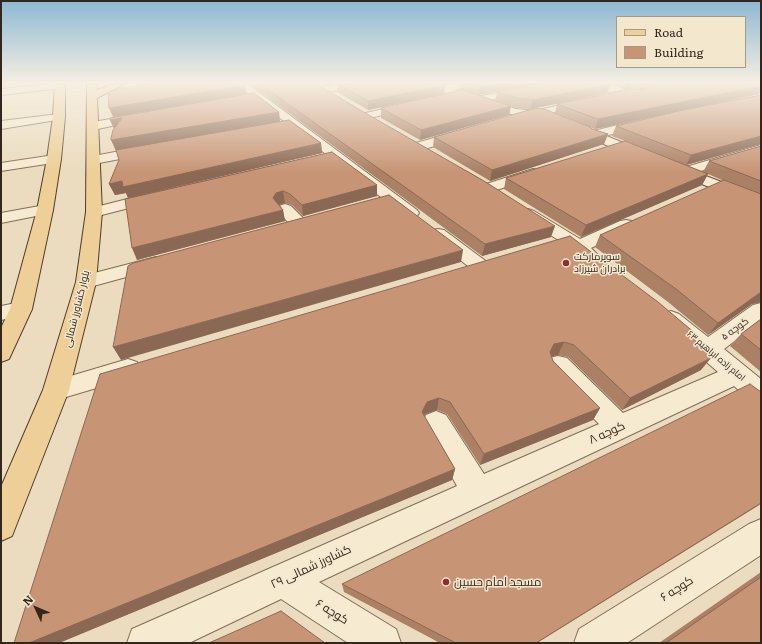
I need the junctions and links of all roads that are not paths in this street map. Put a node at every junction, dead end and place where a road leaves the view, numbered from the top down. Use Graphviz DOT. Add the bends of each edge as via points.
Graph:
graph roads {
  1 [pos="60,112"];
  2 [pos="93,112"];
  3 [pos="269,112"];
  4 [pos="358,112"];
  5 [pos="536,112"];
  6 [pos="154,115"];
  7 [pos="60,117"];
  8 [pos="655,120"];
  9 [pos="509,121"];
  10 [pos="1,125"];
  11 [pos="93,126"];
  12 [pos="385,128"];
  13 [pos="474,131"];
  14 [pos="594,135"];
  15 [pos="618,146"];
  16 [pos="161,148"];
  17 [pos="761,149"];
  18 [pos="598,152"];
  19 [pos="336,156"];
  20 [pos="437,158"];
  21 [pos="54,159"];
  22 [pos="321,159"];
  23 [pos="94,160"];
  24 [pos="1,167"];
  25 [pos="550,168"];
  26 [pos="684,172"];
  27 [pos="717,186"];
  28 [pos="169,194"];
  29 [pos="696,195"];
  30 [pos="392,199"];
  31 [pos="761,203"];
  32 [pos="371,205"];
  33 [pos="285,209"];
  34 [pos="45,210"];
  35 [pos="94,212"];
  36 [pos="1,218"];
  37 [pos="640,219"];
  38 [pos="299,224"];
  39 [pos="573,243"];
  40 [pos="546,246"];
  41 [pos="169,259"];
  42 [pos="603,266"];
  43 [pos="455,273"];
  44 [pos="86,282"];
  45 [pos="659,308"];
  46 [pos="761,310"];
  47 [pos="11,311"];
  48 [pos="708,349"];
  49 [pos="1,353"];
  50 [pos="147,364"];
  51 [pos="558,365"];
  52 [pos="737,374"];
  53 [pos="56,390"];
  54 [pos="761,394"];
  55 [pos="436,423"];
  56 [pos="619,427"];
  57 [pos="477,491"];
  58 [pos="1,526"];
  59 [pos="761,536"];
  60 [pos="283,580"];
  61 [pos="146,643"];
  62 [pos="382,643"];
  63 [pos="593,643"];
  1 -- 7 [label="main road"];
  2 -- 11 [label="main road, بلوار کشاورز شمالی"];
  3 -- 19 [label="street"];
  4 -- 12 [label="street"];
  5 -- 9 [label="street"];
  5 -- 14 [label="street"];
  6 -- 11 [label="street"];
  7 -- 10 [label="street"];
  7 -- 21 [label="main road"];
  8 -- 14 [label="street"];
  11 -- 23 [label="main road, بلوار کشاورز شمالی"];
  13 -- 20 [label="street" via="411,143"];
  14 -- 15 [label="street"];
  15 -- 18 [label="street"];
  15 -- 26 [label="street"];
  16 -- 23 [label="street"];
  17 -- 26 [label="street"];
  19 -- 22 [label="street"];
  19 -- 30 [label="street"];
  21 -- 24 [label="street"];
  21 -- 34 [label="main road"];
  23 -- 35 [label="main road, بلوار کشاورز شمالی"];
  25 -- 39 [label="street" via="481,185"];
  26 -- 27 [label="street"];
  27 -- 29 [label="street"];
  27 -- 31 [label="street"];
  28 -- 35 [label="street"];
  30 -- 32 [label="street"];
  30 -- 43 [label="street" via="427,226 487,264"];
  33 -- 38 [label="street"];
  34 -- 36 [label="street"];
  34 -- 47 [label="main road"];
  35 -- 44 [label="main road, بلوار کشاورز شمالی"];
  37 -- 39 [label="street"];
  39 -- 40 [label="street"];
  39 -- 42 [label="street"];
  41 -- 44 [label="street"];
  44 -- 53 [label="main road, بلوار کشاورز شمالی"];
  45 -- 48 [label="street, امام زاده ابراهیم ۶۳"];
  46 -- 48 [label="street, کوچه ۵"];
  47 -- 49 [label="main road"];
  48 -- 52 [label="street, امام زاده ابراهیم ۶۳"];
  50 -- 53 [label="street"];
  51 -- 56 [label="street"];
  52 -- 54 [label="street, امام زاده ابراهیم ۶۳"];
  52 -- 56 [label="street, کوچه ۸"];
  53 -- 58 [label="main road, بلوار کشاورز شمالی"];
  55 -- 57 [label="street"];
  56 -- 57 [label="street, کوچه ۸"];
  57 -- 60 [label="street, کشاورز شمالی ۲۹"];
  59 -- 63 [label="street, کوچه ۶"];
  60 -- 61 [label="street, کشاورز شمالی ۲۹"];
  60 -- 62 [label="street, کوچه ۶"];
}
